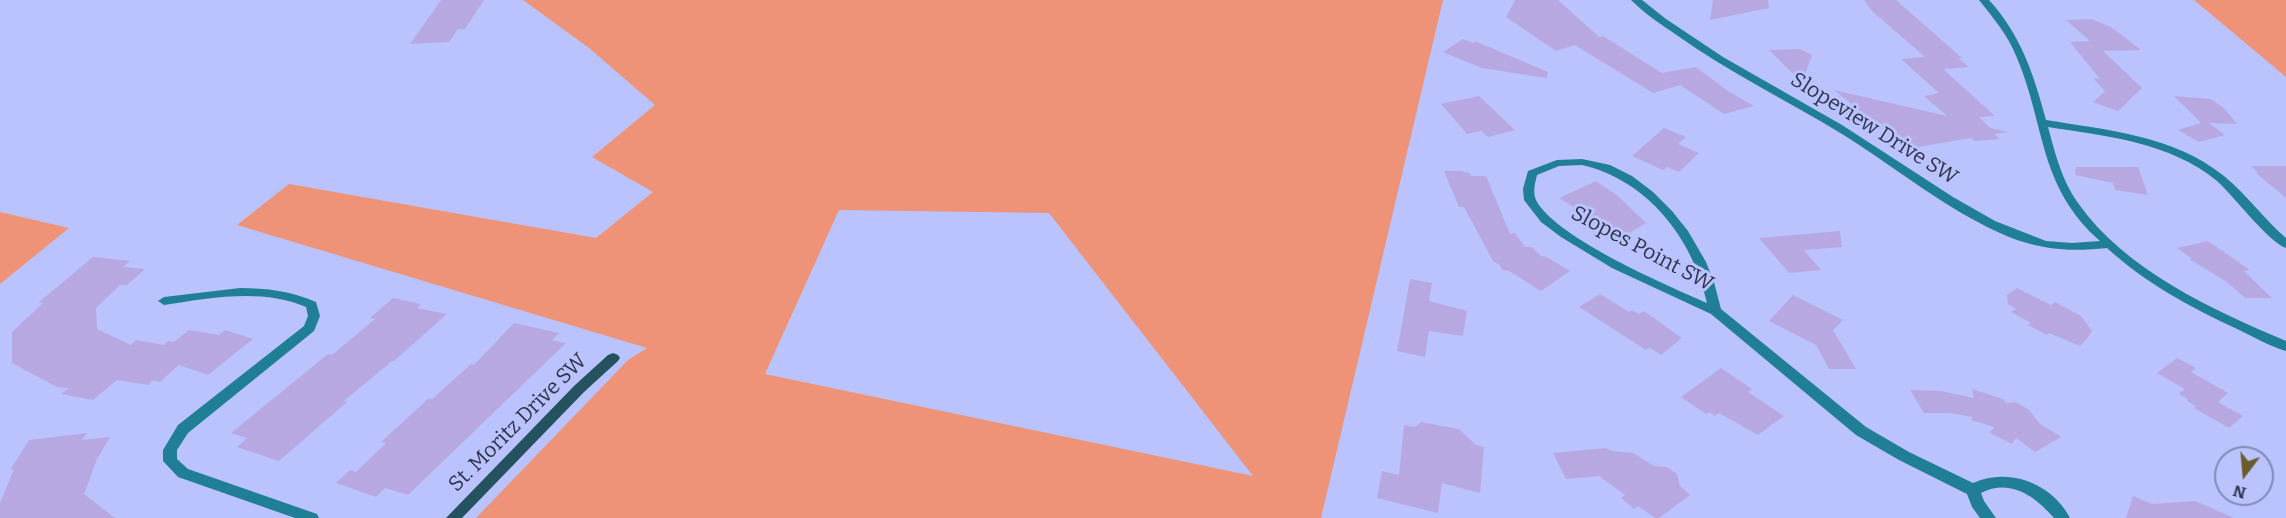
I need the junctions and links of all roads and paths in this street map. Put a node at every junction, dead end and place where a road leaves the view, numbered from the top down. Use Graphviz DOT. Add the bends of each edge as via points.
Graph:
graph roads {
  1 [pos="1636,0"];
  2 [pos="1984,0"];
  3 [pos="2043,123"];
  4 [pos="2108,244"];
  5 [pos="2286,244"];
  6 [pos="164,301"];
  7 [pos="1715,311"];
  8 [pos="2286,346"];
  9 [pos="613,358"];
  10 [pos="1973,490"];
  11 [pos="312,518"];
  12 [pos="453,518"];
  13 [pos="1989,518"];
  14 [pos="2063,518"];
  1 -- 4 [label="street, Slopeview Drive SW" via="1696,44 1985,219 2036,243 2078,247"];
  2 -- 3 [label="street" via="2006,25 2020,51"];
  3 -- 4 [label="street" via="2064,190 2087,223"];
  3 -- 5 [label="street" via="2138,141 2193,161 2227,185"];
  4 -- 8 [label="street" via="2204,308"];
  6 -- 11 [label="street" via="246,293 296,298 312,305 314,316 309,328 183,429 170,450 170,461 183,473"];
  7 -- 7 [label="street, Slopes Point SW" via="1710,286 1683,230 1664,205 1636,183 1614,170 1585,163 1545,166 1532,173 1528,186 1532,204 1570,238 1662,288"];
  7 -- 10 [label="street, Slopes Point SW" via="1861,430"];
  9 -- 12 [label="street, St. Moritz Drive SW"];
  10 -- 13 [label="street"];
  10 -- 14 [label="street" via="1986,481 2000,479 2023,485 2055,507"];
}
